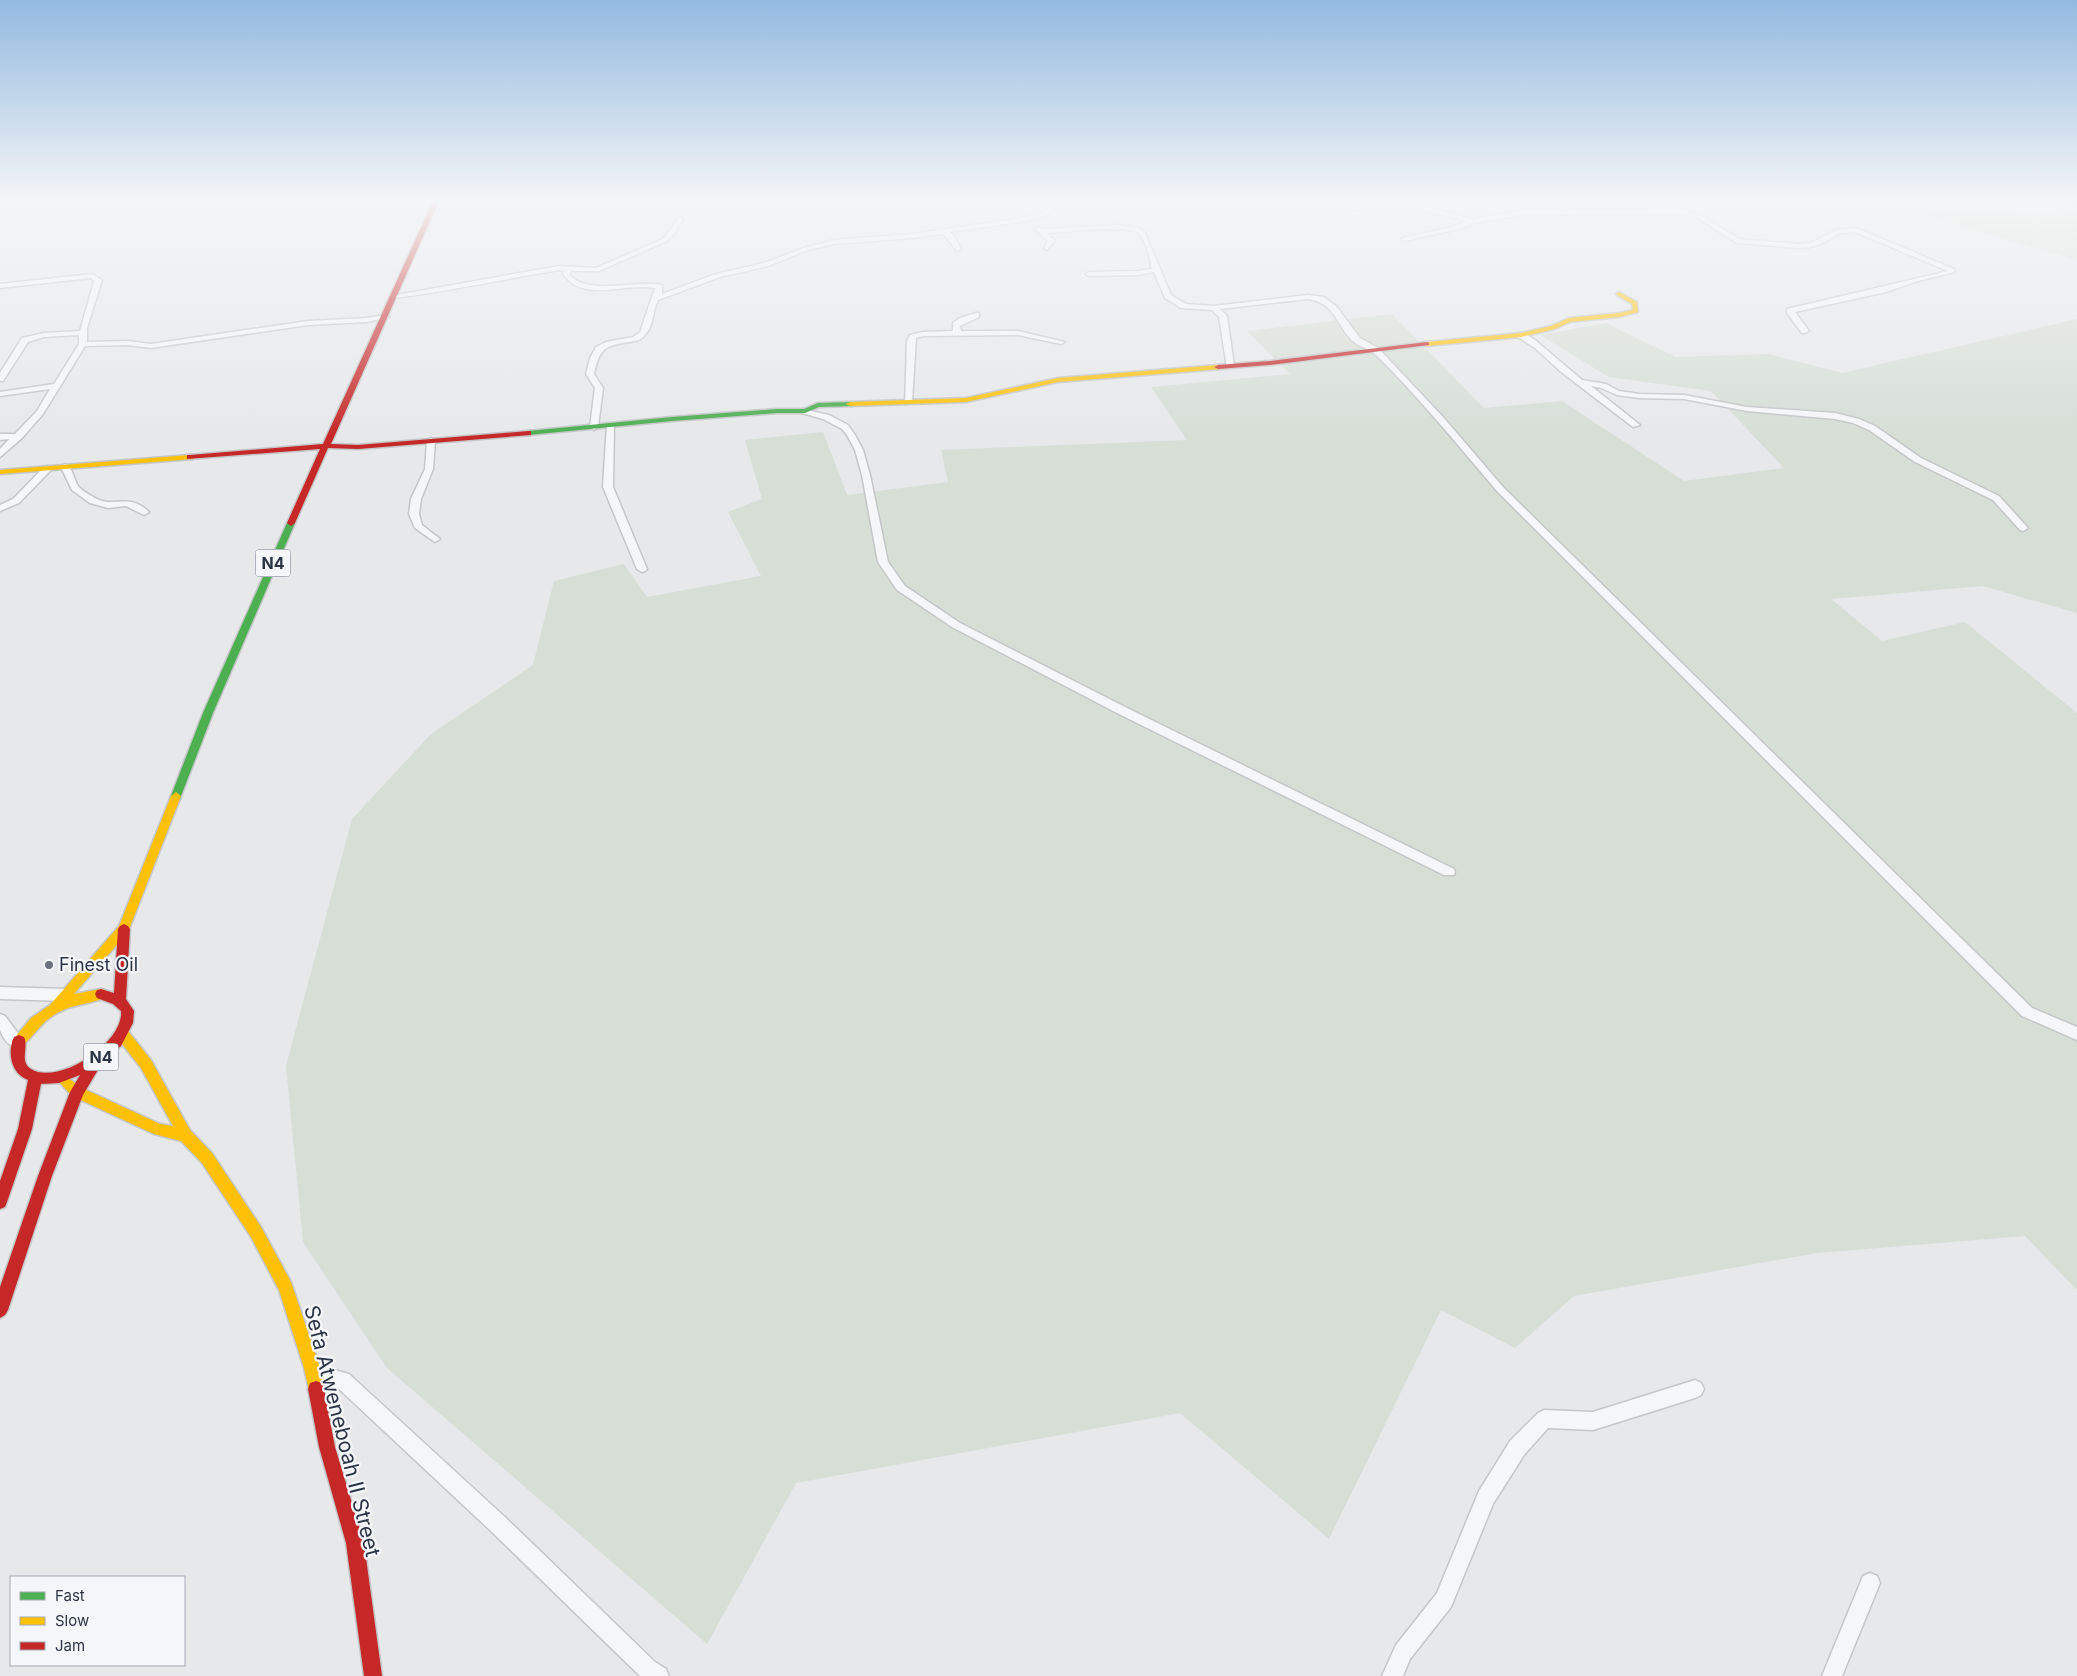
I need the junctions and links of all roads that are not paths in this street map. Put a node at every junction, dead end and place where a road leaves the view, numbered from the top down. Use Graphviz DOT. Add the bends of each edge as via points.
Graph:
graph roads {
  1 [pos="44,281"];
  2 [pos="98,281"];
  3 [pos="401,281"];
  4 [pos="484,281"];
  5 [pos="572,281"];
  6 [pos="701,281"];
  7 [pos="1161,281"];
  8 [pos="1909,281"];
  9 [pos="0,286"];
  10 [pos="1619,294"];
  11 [pos="395,296"];
  12 [pos="656,298"];
  13 [pos="1214,308"];
  14 [pos="976,315"];
  15 [pos="384,316"];
  16 [pos="1805,330"];
  17 [pos="82,333"];
  18 [pos="956,333"];
  19 [pos="1521,335"];
  20 [pos="1062,342"];
  21 [pos="83,344"];
  22 [pos="1374,350"];
  23 [pos="1230,366"];
  24 [pos="0,379"];
  25 [pos="1582,382"];
  26 [pos="57,386"];
  27 [pos="0,394"];
  28 [pos="908,402"];
  29 [pos="805,411"];
  30 [pos="610,426"];
  31 [pos="1636,426"];
  32 [pos="594,427"];
  33 [pos="19,436"];
  34 [pos="0,438"];
  35 [pos="431,441"];
  36 [pos="327,446"];
  37 [pos="0,454"];
  38 [pos="65,467"];
  39 [pos="47,469"];
  40 [pos="0,472"];
  41 [pos="0,508"];
  42 [pos="144,512"];
  43 [pos="2023,528"];
  44 [pos="435,539"];
  45 [pos="642,569"];
  46 [pos="1449,872"];
  47 [pos="124,929"];
  48 [pos="0,992"];
  49 [pos="65,995"];
  50 [pos="85,996"];
  51 [pos="120,999"];
  52 [pos="54,1007"];
  53 [pos="0,1020"];
  54 [pos="2077,1034"];
  55 [pos="123,1035"];
  56 [pos="18,1044"];
  57 [pos="99,1059"];
  58 [pos="60,1077"];
  59 [pos="35,1078"];
  60 [pos="77,1092"];
  61 [pos="185,1135"];
  62 [pos="0,1202"];
  63 [pos="0,1310"];
  64 [pos="312,1368"];
  65 [pos="1695,1389"];
  66 [pos="1870,1583"];
  67 [pos="373,1676"];
  68 [pos="659,1676"];
  69 [pos="1392,1676"];
  70 [pos="1832,1676"];
  1 -- 9 [label="street"];
  2 -- 17 [label="street"];
  3 -- 11 [label="main road, N4"];
  4 -- 11 [label="street"];
  5 -- 12 [label="street" via="580,286 611,288 654,285 660,290"];
  6 -- 12 [label="street"];
  7 -- 13 [label="street" via="1168,296 1176,302 1193,308"];
  8 -- 16 [label="street" via="1790,310"];
  10 -- 19 [label="main road" via="1635,303 1636,311 1569,320 1553,328"];
  11 -- 15 [label="main road, N4"];
  12 -- 32 [label="street" via="652,302 646,328 639,336 607,344 594,354 590,374 599,388"];
  13 -- 22 [label="street" via="1308,297 1321,299 1333,308 1357,340"];
  13 -- 23 [label="street" via="1223,316"];
  14 -- 18 [label="street" via="956,325"];
  15 -- 21 [label="street" via="308,323 151,346"];
  15 -- 36 [label="main road, N4"];
  17 -- 21 [label="street"];
  17 -- 24 [label="street" via="44,335 25,340"];
  18 -- 20 [label="street" via="1018,333"];
  18 -- 28 [label="street" via="913,337"];
  19 -- 22 [label="main road"];
  19 -- 25 [label="street"];
  21 -- 26 [label="street"];
  22 -- 23 [label="main road"];
  22 -- 54 [label="street" via="1440,419 1500,489 2026,1012"];
  23 -- 28 [label="main road" via="1058,380 966,400"];
  25 -- 31 [label="street"];
  25 -- 43 [label="street" via="1625,394 1684,397 1747,409 1835,416 1856,421 1872,428 1918,460 1996,498"];
  26 -- 27 [label="street"];
  26 -- 33 [label="street"];
  28 -- 29 [label="main road" via="818,405"];
  29 -- 30 [label="main road"];
  29 -- 46 [label="street" via="826,417 845,427 852,435 866,475 883,562 901,588 956,625"];
  30 -- 32 [label="main road"];
  30 -- 45 [label="street" via="608,487"];
  32 -- 35 [label="main road"];
  33 -- 34 [label="street"];
  33 -- 37 [label="street"];
  35 -- 36 [label="main road"];
  35 -- 44 [label="street" via="429,469 416,499 414,514 418,526"];
  36 -- 38 [label="main road"];
  36 -- 47 [label="main road, N4" via="208,713"];
  38 -- 39 [label="main road"];
  38 -- 42 [label="street" via="75,488 92,501 108,505 128,503"];
  39 -- 40 [label="main road"];
  39 -- 41 [label="street" via="16,501"];
  47 -- 49 [label="main road, N4"];
  47 -- 51 [label="main road, N4"];
  48 -- 49 [label="street"];
  49 -- 50 [label="street"];
  49 -- 52 [label="main road, N4"];
  50 -- 51 [label="main road, N4" via="108,994"];
  50 -- 52 [label="main road, N4"];
  51 -- 55 [label="main road, N4" via="129,1014"];
  52 -- 56 [label="main road, N4" via="32,1024"];
  53 -- 56 [label="street"];
  55 -- 57 [label="main road, N4"];
  55 -- 61 [label="main road, Sefa Atweneboah II Street" via="146,1064"];
  56 -- 59 [label="main road" via="15,1062 19,1070"];
  57 -- 58 [label="main road, N4"];
  57 -- 60 [label="main road, N4"];
  58 -- 59 [label="main road, N4"];
  58 -- 60 [label="main road"];
  59 -- 62 [label="main road" via="25,1129"];
  60 -- 61 [label="main road" via="159,1130"];
  60 -- 63 [label="main road, N4"];
  61 -- 64 [label="main road, Sefa Atweneboah II Street" via="207,1158 256,1232 286,1288"];
  64 -- 67 [label="main road, Sefa Atweneboah II Street" via="327,1447 354,1543"];
  64 -- 68 [label="street" via="324,1376 343,1380"];
  65 -- 69 [label="street" via="1592,1421 1544,1419 1517,1448 1486,1498 1444,1600 1403,1652"];
  66 -- 70 [label="street"];
}
